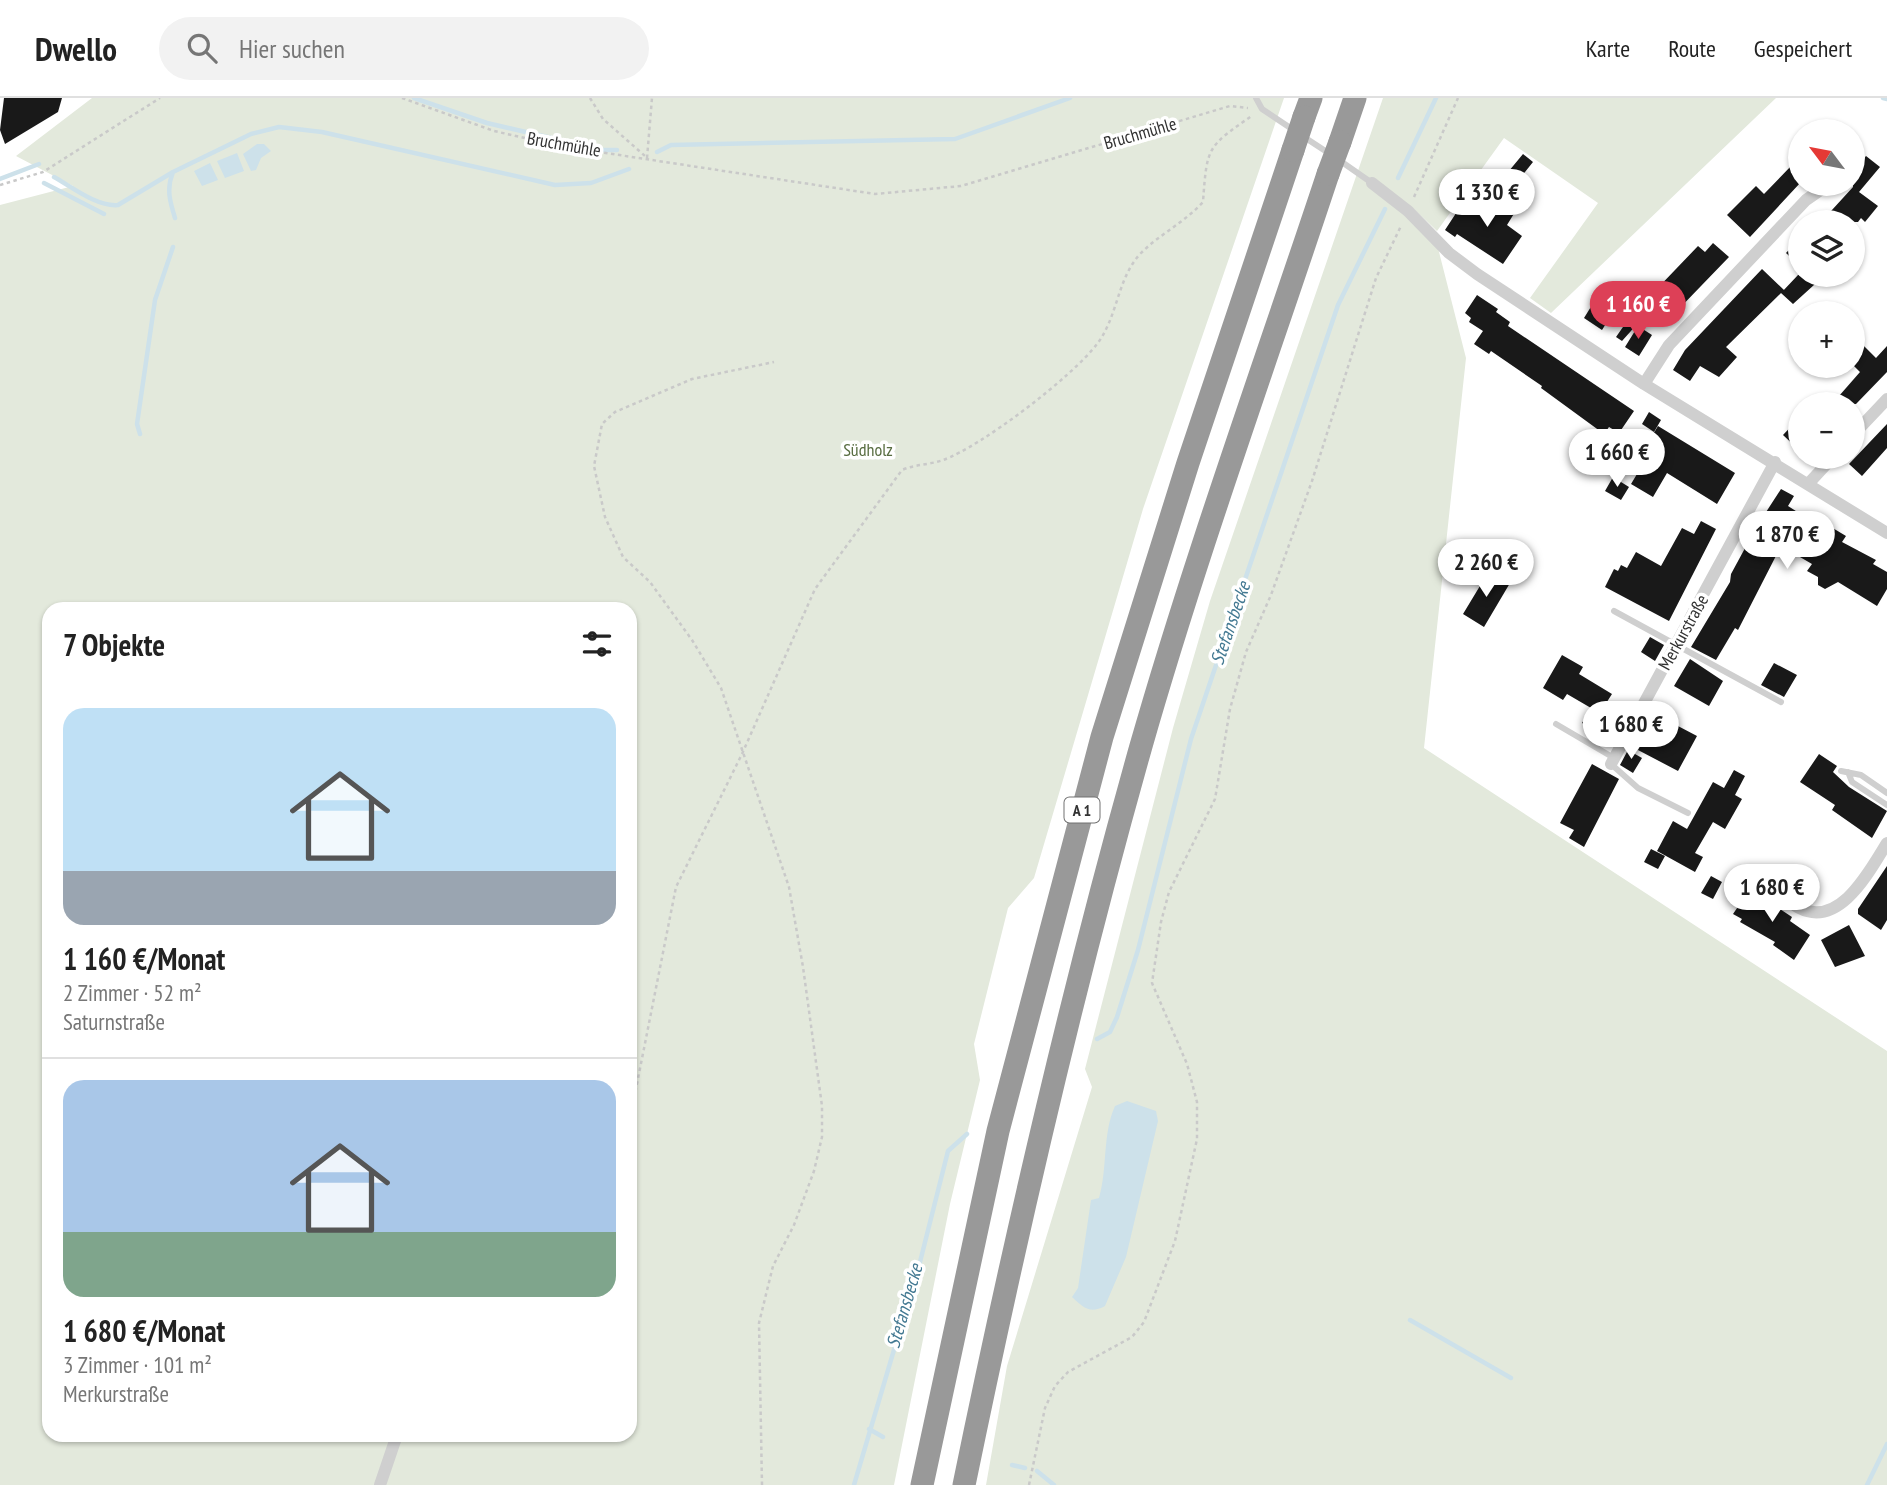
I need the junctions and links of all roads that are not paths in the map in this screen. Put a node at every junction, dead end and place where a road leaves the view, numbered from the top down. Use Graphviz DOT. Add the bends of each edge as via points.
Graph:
graph roads {
  1 [pos="1256,98"];
  2 [pos="1354,98"];
  3 [pos="1307,108"];
  4 [pos="1372,183"];
  5 [pos="1812,196"];
  6 [pos="1644,384"];
  7 [pos="1887,399"];
  8 [pos="1865,422"];
  9 [pos="1775,462"];
  10 [pos="1822,469"];
  11 [pos="1809,483"];
  12 [pos="1887,533"];
  13 [pos="1614,611"];
  14 [pos="1676,644"];
  15 [pos="1782,702"];
  16 [pos="1556,724"];
  17 [pos="1612,761"];
  18 [pos="1887,793"];
  19 [pos="1887,805"];
  20 [pos="1688,813"];
  21 [pos="1887,843"];
  22 [pos="1783,871"];
  23 [pos="395,1442"];
  24 [pos="380,1485"];
  25 [pos="922,1485"];
  26 [pos="964,1485"];
  1 -- 4 [label="lane" via="1262,109"];
  2 -- 26 [label="highway, A 1, bridge" via="1141,746 1036,1154"];
  3 -- 25 [label="highway, A 1, bridge" via="1102,737 998,1131"];
  4 -- 6 [label="street" via="1477,274"];
  5 -- 6 [label="street" via="1669,345"];
  6 -- 9 [label="street"];
  7 -- 8 [label="street"];
  9 -- 11 [label="street"];
  9 -- 14 [label="street, Merkurstraße"];
  10 -- 11 [label="street"];
  11 -- 12 [label="street"];
  13 -- 14 [label="lane"];
  14 -- 15 [label="lane"];
  14 -- 17 [label="street, Merkurstraße"];
  16 -- 17 [label="lane"];
  17 -- 20 [label="lane" via="1638,788"];
  18 -- 19 [label="lane" via="1861,775 1846,776"];
  21 -- 22 [label="street" via="1843,902 1820,912 1792,904"];
  23 -- 24 [label="street"];
}
